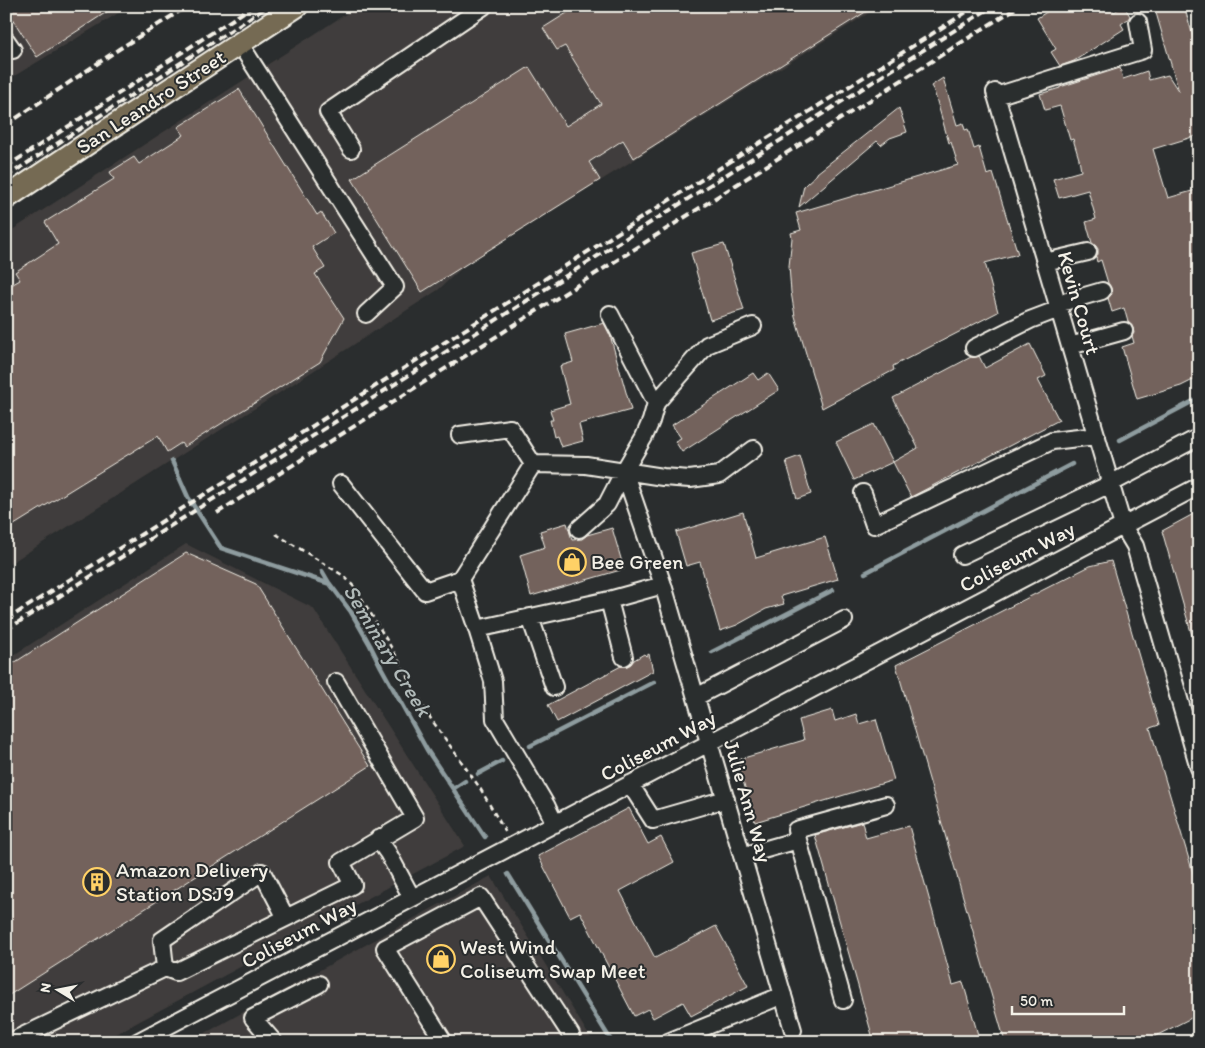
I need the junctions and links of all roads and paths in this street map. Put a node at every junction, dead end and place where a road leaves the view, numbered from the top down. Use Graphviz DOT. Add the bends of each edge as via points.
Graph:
graph roads {
  1 [pos="297,6"];
  2 [pos="484,6"];
  3 [pos="1138,22"];
  4 [pos="240,44"];
  5 [pos="351,149"];
  6 [pos="6,198"];
  7 [pos="1088,252"];
  8 [pos="1045,262"];
  9 [pos="1102,291"];
  10 [pos="1058,306"];
  11 [pos="366,314"];
  12 [pos="610,314"];
  13 [pos="753,326"];
  14 [pos="1124,331"];
  15 [pos="1070,346"];
  16 [pos="974,348"];
  17 [pos="656,403"];
  18 [pos="460,435"];
  19 [pos="1096,436"];
  20 [pos="1199,437"];
  21 [pos="754,449"];
  22 [pos="534,464"];
  23 [pos="624,471"];
  24 [pos="341,484"];
  25 [pos="1110,484"];
  26 [pos="1199,486"];
  27 [pos="863,493"];
  28 [pos="1123,526"];
  29 [pos="579,529"];
  30 [pos="276,534"];
  31 [pos="962,556"];
  32 [pos="460,579"];
  33 [pos="663,585"];
  34 [pos="609,600"];
  35 [pos="530,617"];
  36 [pos="844,620"];
  37 [pos="477,628"];
  38 [pos="624,657"];
  39 [pos="336,682"];
  40 [pos="554,687"];
  41 [pos="696,697"];
  42 [pos="709,743"];
  43 [pos="1199,768"];
  44 [pos="630,784"];
  45 [pos="726,798"];
  46 [pos="886,805"];
  47 [pos="555,824"];
  48 [pos="378,839"];
  49 [pos="798,840"];
  50 [pos="513,846"];
  51 [pos="742,856"];
  52 [pos="412,898"];
  53 [pos="286,918"];
  54 [pos="165,968"];
  55 [pos="319,984"];
  56 [pos="783,995"];
  57 [pos="843,1000"];
  58 [pos="793,1030"];
  59 [pos="155,1038"];
  60 [pos="568,1039"];
  61 [pos="10,1042"];
  62 [pos="137,1042"];
  63 [pos="274,1042"];
  64 [pos="444,1042"];
  65 [pos="668,1042"];
  1 -- 4 [label="main road, San Leandro Street"];
  2 -- 5 [label="street" via="328,112"];
  3 -- 8 [label="street, Kevin Court" via="1143,50 995,94"];
  4 -- 6 [label="main road, San Leandro Street"];
  4 -- 11 [label="street" via="395,286"];
  7 -- 8 [label="street"];
  8 -- 10 [label="street, Kevin Court"];
  9 -- 10 [label="street"];
  10 -- 15 [label="street, Kevin Court"];
  10 -- 16 [label="street"];
  12 -- 17 [label="street"];
  13 -- 17 [label="street" via="707,345"];
  14 -- 15 [label="street"];
  15 -- 19 [label="street, Kevin Court"];
  17 -- 23 [label="street" via="644,437"];
  18 -- 22 [label="street" via="510,428"];
  19 -- 25 [label="street, Kevin Court"];
  19 -- 27 [label="street" via="1052,441 874,525"];
  20 -- 25 [label="street"];
  21 -- 23 [label="street" via="719,474 690,479"];
  22 -- 23 [label="street" via="586,464"];
  22 -- 32 [label="street"];
  23 -- 29 [label="street" via="607,504"];
  23 -- 33 [label="street, Julie Ann Way"];
  24 -- 32 [label="street" via="425,591"];
  25 -- 28 [label="street, Kevin Court"];
  25 -- 31 [label="street"];
  26 -- 28 [label="street, Coliseum Way"];
  28 -- 42 [label="street, Coliseum Way"];
  28 -- 43 [label="street, Kevin Court" via="1134,546"];
  30 -- 50 [label="path" via="344,576 356,589 429,716 480,788"];
  32 -- 37 [label="street"];
  33 -- 34 [label="street"];
  33 -- 41 [label="street, Julie Ann Way"];
  34 -- 35 [label="street"];
  34 -- 38 [label="street"];
  35 -- 37 [label="street"];
  35 -- 40 [label="street"];
  36 -- 41 [label="street"];
  37 -- 47 [label="street" via="493,680 495,719"];
  39 -- 48 [label="street" via="415,818"];
  41 -- 42 [label="street, Julie Ann Way"];
  42 -- 44 [label="street, Coliseum Way"];
  42 -- 45 [label="street, Julie Ann Way"];
  44 -- 45 [label="street" via="653,820"];
  44 -- 47 [label="street, Coliseum Way"];
  45 -- 51 [label="street, Julie Ann Way"];
  46 -- 49 [label="street" via="796,830"];
  47 -- 50 [label="street, Coliseum Way"];
  48 -- 52 [label="street"];
  48 -- 53 [label="street" via="341,862 354,885"];
  49 -- 51 [label="street"];
  49 -- 57 [label="street"];
  50 -- 52 [label="street, Coliseum Way"];
  51 -- 56 [label="street, Julie Ann Way"];
  52 -- 59 [label="street, Coliseum Way"];
  53 -- 54 [label="street" via="176,972"];
  53 -- 54 [label="street" via="262,872 162,940"];
  54 -- 61 [label="street"];
  55 -- 63 [label="street" via="253,1018"];
  56 -- 58 [label="street, Julie Ann Way"];
  56 -- 65 [label="street"];
  59 -- 62 [label="street, Coliseum Way"];
  60 -- 64 [label="street" via="481,897 385,948"];
}
